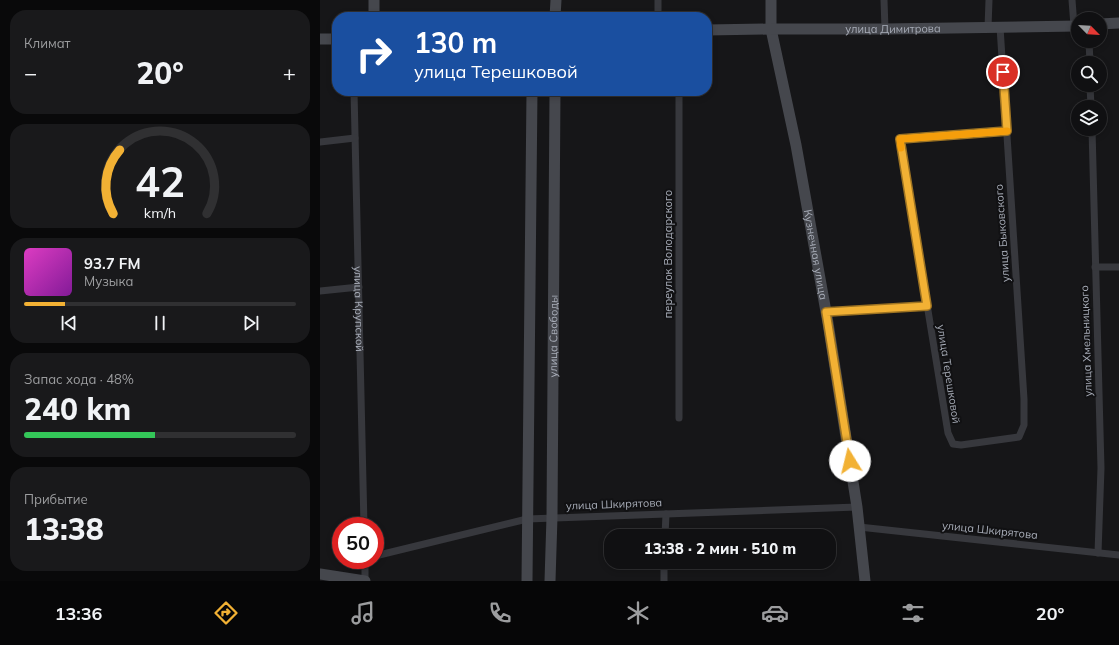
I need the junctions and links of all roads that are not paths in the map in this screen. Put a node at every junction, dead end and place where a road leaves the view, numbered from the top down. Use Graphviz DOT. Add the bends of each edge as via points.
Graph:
graph roads {
  1 [pos="374,0"];
  2 [pos="556,0"];
  3 [pos="658,0"];
  4 [pos="771,0"];
  5 [pos="884,0"];
  6 [pos="989,0"];
  7 [pos="1072,0"];
  8 [pos="374,12"];
  9 [pos="555,12"];
  10 [pos="658,12"];
  11 [pos="1074,12"];
  12 [pos="1119,23"];
  13 [pos="1107,24"];
  14 [pos="1071,26"];
  15 [pos="1000,27"];
  16 [pos="988,28"];
  17 [pos="771,29"];
  18 [pos="885,29"];
  19 [pos="712,30"];
  20 [pos="320,39"];
  21 [pos="332,39"];
  22 [pos="354,96"];
  23 [pos="532,96"];
  24 [pos="555,96"];
  25 [pos="679,96"];
  26 [pos="1007,131"];
  27 [pos="1092,136"];
  28 [pos="356,138"];
  29 [pos="320,142"];
  30 [pos="1095,267"];
  31 [pos="1119,267"];
  32 [pos="359,287"];
  33 [pos="320,291"];
  34 [pos="927,306"];
  35 [pos="826,312"];
  36 [pos="679,418"];
  37 [pos="953,444"];
  38 [pos="857,507"];
  39 [pos="666,514"];
  40 [pos="364,517"];
  41 [pos="552,517"];
  42 [pos="527,519"];
  43 [pos="859,527"];
  44 [pos="665,529"];
  45 [pos="1098,553"];
  46 [pos="384,554"];
  47 [pos="1119,555"];
  48 [pos="365,569"];
  49 [pos="664,569"];
  50 [pos="320,574"];
  51 [pos="365,581"];
  52 [pos="527,581"];
  53 [pos="550,581"];
  54 [pos="664,581"];
  55 [pos="865,581"];
  1 -- 8 [label="main road"];
  2 -- 9 [label="main road"];
  3 -- 10 [label="street"];
  4 -- 17 [label="main road, Кузнечная улица"];
  5 -- 18 [label="street"];
  6 -- 16 [label="street"];
  7 -- 11 [label="street"];
  12 -- 13 [label="main road"];
  14 -- 15 [label="main road, улица Димитрова"];
  15 -- 16 [label="main road, улица Димитрова"];
  15 -- 26 [label="street, улица Быковского"];
  16 -- 18 [label="main road, улица Димитрова"];
  17 -- 18 [label="main road, улица Димитрова"];
  17 -- 19 [label="main road, улица Димитрова"];
  17 -- 35 [label="main road, Кузнечная улица" via="796,145"];
  20 -- 21 [label="main road"];
  22 -- 28 [label="street, улица Крупской"];
  23 -- 42 [label="main road"];
  24 -- 41 [label="main road, улица Свободы"];
  25 -- 36 [label="street, переулок Володарского"];
  26 -- 34 [label="street, улица Терешковой" via="900,139"];
  26 -- 37 [label="street, улица Быковского" via="1024,425 1018,437"];
  27 -- 30 [label="street, улица Хмельницкого"];
  28 -- 29 [label="street"];
  28 -- 32 [label="street, улица Крупской"];
  30 -- 31 [label="street"];
  30 -- 45 [label="street, улица Хмельницкого" via="1101,468"];
  32 -- 33 [label="street"];
  32 -- 40 [label="street, улица Крупской"];
  34 -- 35 [label="street"];
  34 -- 37 [label="street, улица Терешковой" via="948,433"];
  35 -- 38 [label="main road, Кузнечная улица"];
  38 -- 39 [label="street, улица Шкирятова"];
  38 -- 43 [label="main road, Кузнечная улица"];
  39 -- 41 [label="street, улица Шкирятова"];
  39 -- 44 [label="street"];
  41 -- 42 [label="street, улица Шкирятова"];
  41 -- 53 [label="main road, улица Свободы"];
  42 -- 46 [label="street, улица Шкирятова"];
  42 -- 52 [label="main road"];
  43 -- 45 [label="street, улица Шкирятова"];
  43 -- 55 [label="main road, Кузнечная улица"];
  45 -- 47 [label="street, улица Шкирятова"];
  48 -- 51 [label="street"];
  49 -- 54 [label="street"];
  50 -- 51 [label="main road"];
}
